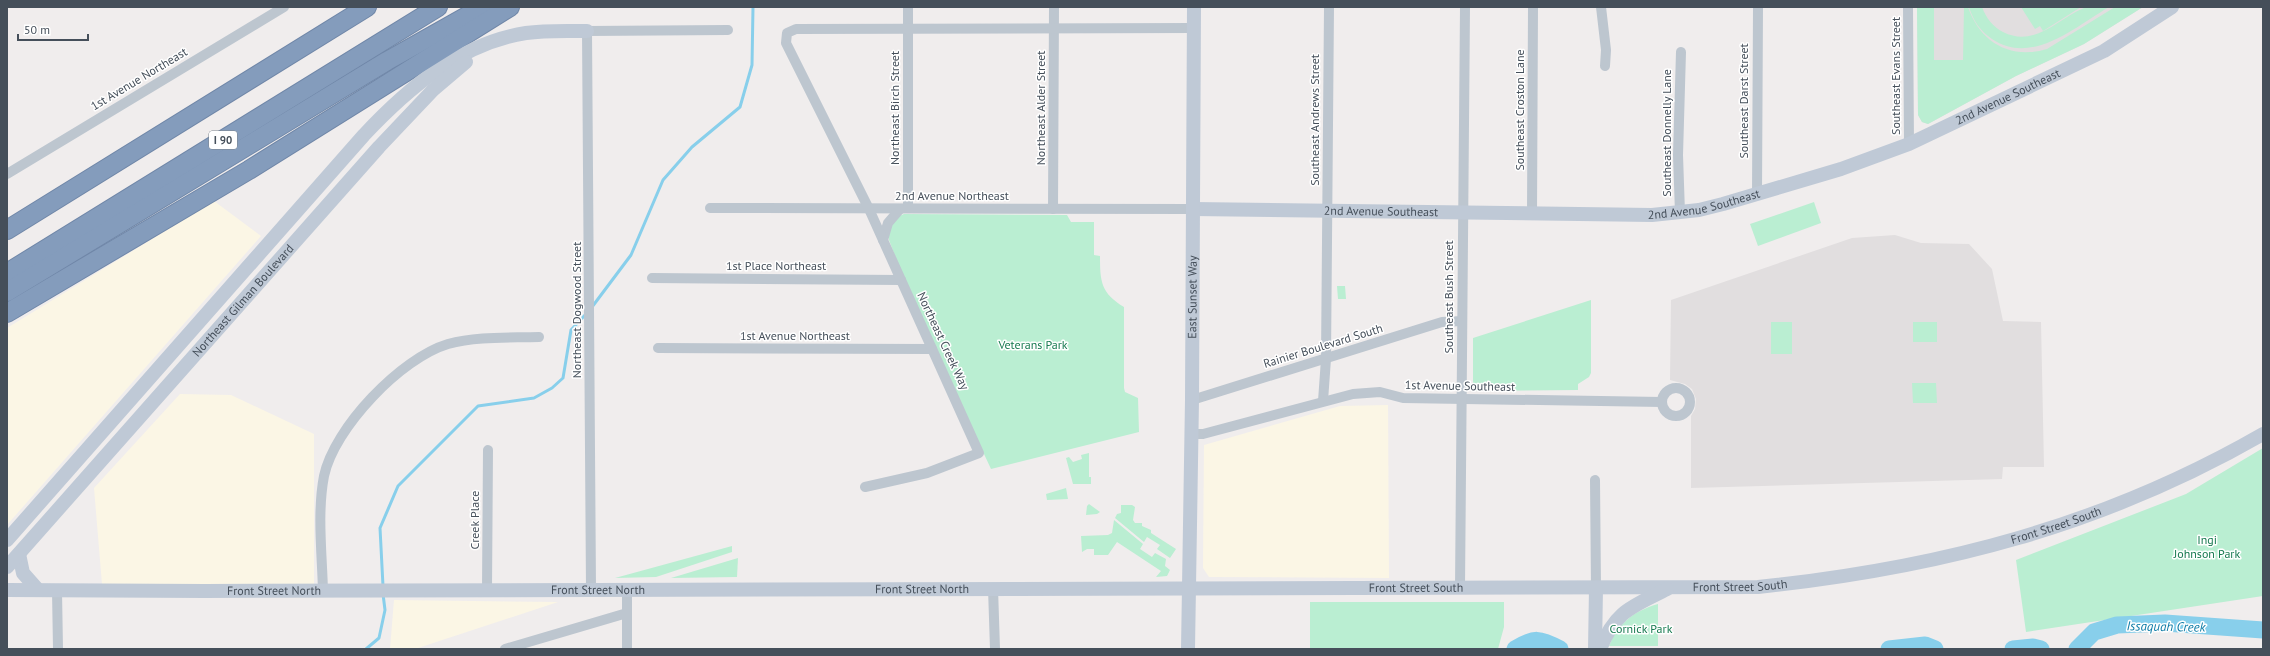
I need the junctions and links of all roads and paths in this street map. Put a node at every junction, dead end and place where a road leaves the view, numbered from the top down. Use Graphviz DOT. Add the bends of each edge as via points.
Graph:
graph roads {
  1 [pos="284,7"];
  2 [pos="367,7"];
  3 [pos="438,7"];
  4 [pos="483,7"];
  5 [pos="510,7"];
  6 [pos="908,7"];
  7 [pos="1054,7"];
  8 [pos="1194,7"];
  9 [pos="1329,7"];
  10 [pos="1465,7"];
  11 [pos="1533,7"];
  12 [pos="1601,7"];
  13 [pos="1758,7"];
  14 [pos="1908,7"];
  15 [pos="2172,7"];
  16 [pos="1054,28"];
  17 [pos="1194,28"];
  18 [pos="908,29"];
  19 [pos="728,30"];
  20 [pos="587,31"];
  21 [pos="488,44"];
  22 [pos="1681,52"];
  23 [pos="1605,66"];
  24 [pos="364,135"];
  25 [pos="1909,144"];
  26 [pos="379,147"];
  27 [pos="7,174"];
  28 [pos="1757,194"];
  29 [pos="59,198"];
  30 [pos="710,208"];
  31 [pos="904,208"];
  32 [pos="869,209"];
  33 [pos="1053,209"];
  34 [pos="1194,209"];
  35 [pos="1328,210"];
  36 [pos="1463,212"];
  37 [pos="1532,213"];
  38 [pos="1680,213"];
  39 [pos="7,221"];
  40 [pos="7,230"];
  41 [pos="883,240"];
  42 [pos="7,273"];
  43 [pos="652,278"];
  44 [pos="901,280"];
  45 [pos="7,292"];
  46 [pos="7,313"];
  47 [pos="1462,321"];
  48 [pos="538,337"];
  49 [pos="658,348"];
  50 [pos="932,349"];
  51 [pos="170,355"];
  52 [pos="1326,359"];
  53 [pos="184,368"];
  54 [pos="1461,399"];
  55 [pos="1192,400"];
  56 [pos="1324,401"];
  57 [pos="1662,402"];
  58 [pos="1192,434"];
  59 [pos="2263,434"];
  60 [pos="488,450"];
  61 [pos="1595,480"];
  62 [pos="865,486"];
  63 [pos="7,540"];
  64 [pos="19,554"];
  65 [pos="7,567"];
  66 [pos="1189,587"];
  67 [pos="993,588"];
  68 [pos="1460,588"];
  69 [pos="1596,588"];
  70 [pos="1670,588"];
  71 [pos="591,589"];
  72 [pos="7,590"];
  73 [pos="38,590"];
  74 [pos="487,590"];
  75 [pos="627,590"];
  76 [pos="57,591"];
  77 [pos="323,591"];
  78 [pos="627,613"];
  79 [pos="58,649"];
  80 [pos="505,649"];
  81 [pos="627,649"];
  82 [pos="995,649"];
  83 [pos="1188,649"];
  84 [pos="1595,649"];
  85 [pos="1600,649"];
  1 -- 27 [label="street, 1st Avenue Northeast"];
  2 -- 29 [label="highway"];
  3 -- 42 [label="highway, I 90"];
  4 -- 45 [label="highway" via="369,72"];
  5 -- 46 [label="highway" via="249,170"];
  6 -- 18 [label="street, Northeast Birch Street"];
  7 -- 16 [label="street, Northeast Alder Street"];
  8 -- 17 [label="main road, East Sunset Way"];
  9 -- 35 [label="street, Southeast Andrews Street"];
  10 -- 36 [label="street, Southeast Bush Street"];
  11 -- 37 [label="street, Southeast Croston Lane"];
  12 -- 23 [label="street" via="1606,50"];
  13 -- 28 [label="street, Southeast Darst Street"];
  14 -- 25 [label="street, Southeast Evans Street"];
  15 -- 25 [label="main road, 2nd Avenue Southeast" via="2104,51"];
  16 -- 17 [label="street"];
  16 -- 18 [label="street"];
  16 -- 33 [label="street, Northeast Alder Street"];
  17 -- 34 [label="main road, East Sunset Way"];
  18 -- 31 [label="street, Northeast Birch Street"];
  18 -- 32 [label="street, Northeast Creek Way" via="796,29 787,33 786,43"];
  19 -- 20 [label="street"];
  20 -- 21 [label="main road, Northeast Gilman Boulevard" via="528,32"];
  20 -- 71 [label="street, Northeast Dogwood Street"];
  21 -- 24 [label="main road, Northeast Gilman Boulevard" via="459,57 423,80"];
  21 -- 26 [label="main road, Northeast Gilman Boulevard" via="452,72"];
  22 -- 38 [label="street, Southeast Donnelly Lane" via="1678,155"];
  24 -- 26 [label="main road"];
  24 -- 51 [label="main road, Northeast Gilman Boulevard"];
  25 -- 28 [label="main road, 2nd Avenue Southeast" via="1841,169"];
  26 -- 53 [label="main road, Northeast Gilman Boulevard"];
  28 -- 38 [label="main road, 2nd Avenue Southeast"];
  29 -- 39 [label="highway"];
  29 -- 40 [label="highway"];
  30 -- 32 [label="street, 2nd Avenue Northeast"];
  31 -- 32 [label="street, 2nd Avenue Northeast"];
  31 -- 33 [label="street, 2nd Avenue Northeast"];
  31 -- 41 [label="street" via="888,223"];
  32 -- 41 [label="street, Northeast Creek Way"];
  33 -- 34 [label="street, 2nd Avenue Northeast"];
  34 -- 35 [label="main road, 2nd Avenue Southeast"];
  34 -- 55 [label="main road, East Sunset Way"];
  35 -- 36 [label="main road, 2nd Avenue Southeast"];
  35 -- 52 [label="street, Southeast Andrews Street"];
  36 -- 37 [label="main road, 2nd Avenue Southeast"];
  36 -- 47 [label="street, Southeast Bush Street"];
  37 -- 38 [label="main road, 2nd Avenue Southeast"];
  41 -- 44 [label="street, Northeast Creek Way"];
  43 -- 44 [label="street, 1st Place Northeast"];
  44 -- 50 [label="street, Northeast Creek Way"];
  47 -- 52 [label="street, Rainier Boulevard South" via="1442,322"];
  47 -- 54 [label="street, Southeast Bush Street"];
  48 -- 77 [label="street" via="473,339 432,350 409,364 382,388 346,428 330,456 322,494"];
  49 -- 50 [label="street, 1st Avenue Northeast"];
  50 -- 62 [label="street, Northeast Creek Way" via="979,453 927,473"];
  51 -- 53 [label="main road"];
  51 -- 63 [label="main road, Northeast Gilman Boulevard"];
  52 -- 55 [label="street, Rainier Boulevard South"];
  52 -- 56 [label="street, Southeast Andrews Street"];
  53 -- 64 [label="main road, Northeast Gilman Boulevard"];
  54 -- 56 [label="street, 1st Avenue Southeast" via="1397,398 1380,392 1370,392"];
  54 -- 57 [label="street, 1st Avenue Southeast"];
  54 -- 68 [label="street, Southeast Bush Street"];
  55 -- 58 [label="main road, East Sunset Way"];
  56 -- 58 [label="street, 1st Avenue Southeast" via="1203,434"];
  58 -- 66 [label="main road, East Sunset Way"];
  59 -- 70 [label="main road, Front Street South" via="2228,454 2122,502 2070,522 1987,548 1933,561 1828,579 1730,588"];
  60 -- 74 [label="street, Creek Place"];
  61 -- 69 [label="street"];
  64 -- 65 [label="main road, Northeast Gilman Boulevard"];
  64 -- 73 [label="main road" via="23,573"];
  66 -- 67 [label="main road, Front Street North"];
  66 -- 68 [label="main road, Front Street South"];
  66 -- 83 [label="main road, East Sunset Way"];
  67 -- 75 [label="main road, Front Street North"];
  67 -- 82 [label="street"];
  68 -- 69 [label="main road, Front Street South"];
  69 -- 70 [label="main road, Front Street South"];
  69 -- 84 [label="main road"];
  70 -- 85 [label="main road" via="1618,617 1608,630"];
  71 -- 74 [label="main road, Front Street North"];
  71 -- 75 [label="main road, Front Street North"];
  72 -- 73 [label="main road, Front Street North"];
  73 -- 76 [label="main road, Front Street North"];
  74 -- 77 [label="main road, Front Street North"];
  75 -- 78 [label="street"];
  76 -- 77 [label="main road, Front Street North"];
  76 -- 79 [label="street"];
  78 -- 80 [label="street"];
  78 -- 81 [label="street"];
}
